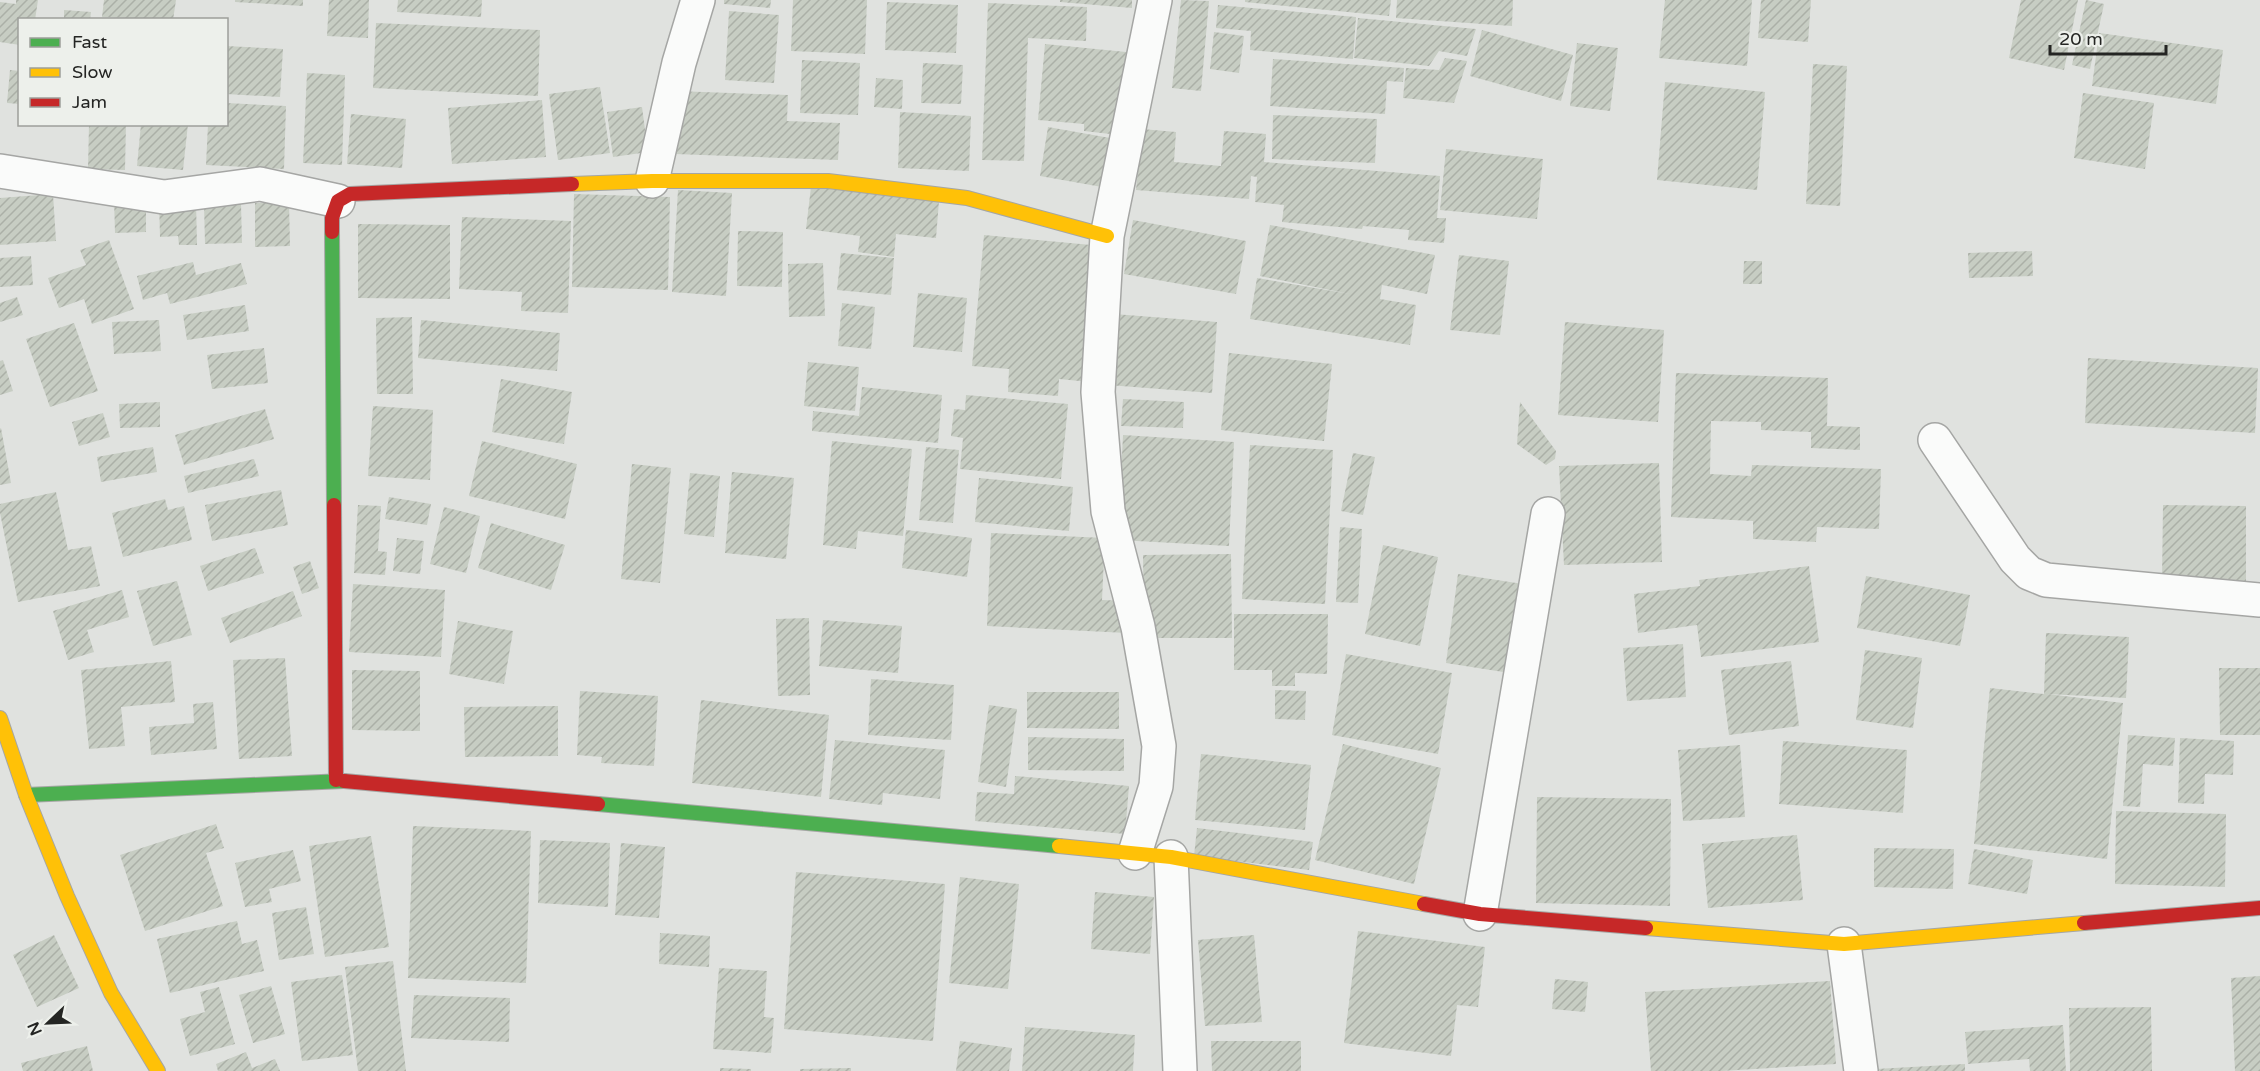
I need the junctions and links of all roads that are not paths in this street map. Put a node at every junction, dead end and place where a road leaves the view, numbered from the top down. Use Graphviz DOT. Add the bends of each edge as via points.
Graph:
graph roads {
  1 [pos="698,0"];
  2 [pos="1155,0"];
  3 [pos="0,171"];
  4 [pos="652,181"];
  5 [pos="338,201"];
  6 [pos="1107,236"];
  7 [pos="1935,440"];
  8 [pos="1548,514"];
  9 [pos="2260,600"];
  10 [pos="0,718"];
  11 [pos="336,780"];
  12 [pos="26,795"];
  13 [pos="1135,853"];
  14 [pos="1171,857"];
  15 [pos="2260,908"];
  16 [pos="1480,914"];
  17 [pos="1844,944"];
  18 [pos="158,1071"];
  19 [pos="1180,1071"];
  20 [pos="1862,1071"];
  1 -- 4 [label="street"];
  2 -- 6 [label="street"];
  3 -- 5 [label="street" via="164,197 260,184"];
  4 -- 5 [label="street" via="350,194"];
  4 -- 6 [label="street" via="839,182 967,198"];
  5 -- 11 [label="street" via="332,218"];
  6 -- 13 [label="street" via="1098,392 1108,511 1138,627 1159,746 1156,786"];
  7 -- 9 [label="street" via="2015,559 2029,573 2046,580"];
  8 -- 16 [label="street"];
  10 -- 12 [label="street"];
  11 -- 12 [label="street"];
  11 -- 13 [label="street"];
  12 -- 18 [label="street" via="111,993"];
  13 -- 14 [label="street"];
  14 -- 16 [label="street"];
  14 -- 19 [label="street"];
  15 -- 17 [label="street"];
  16 -- 17 [label="street"];
  17 -- 20 [label="street"];
}
